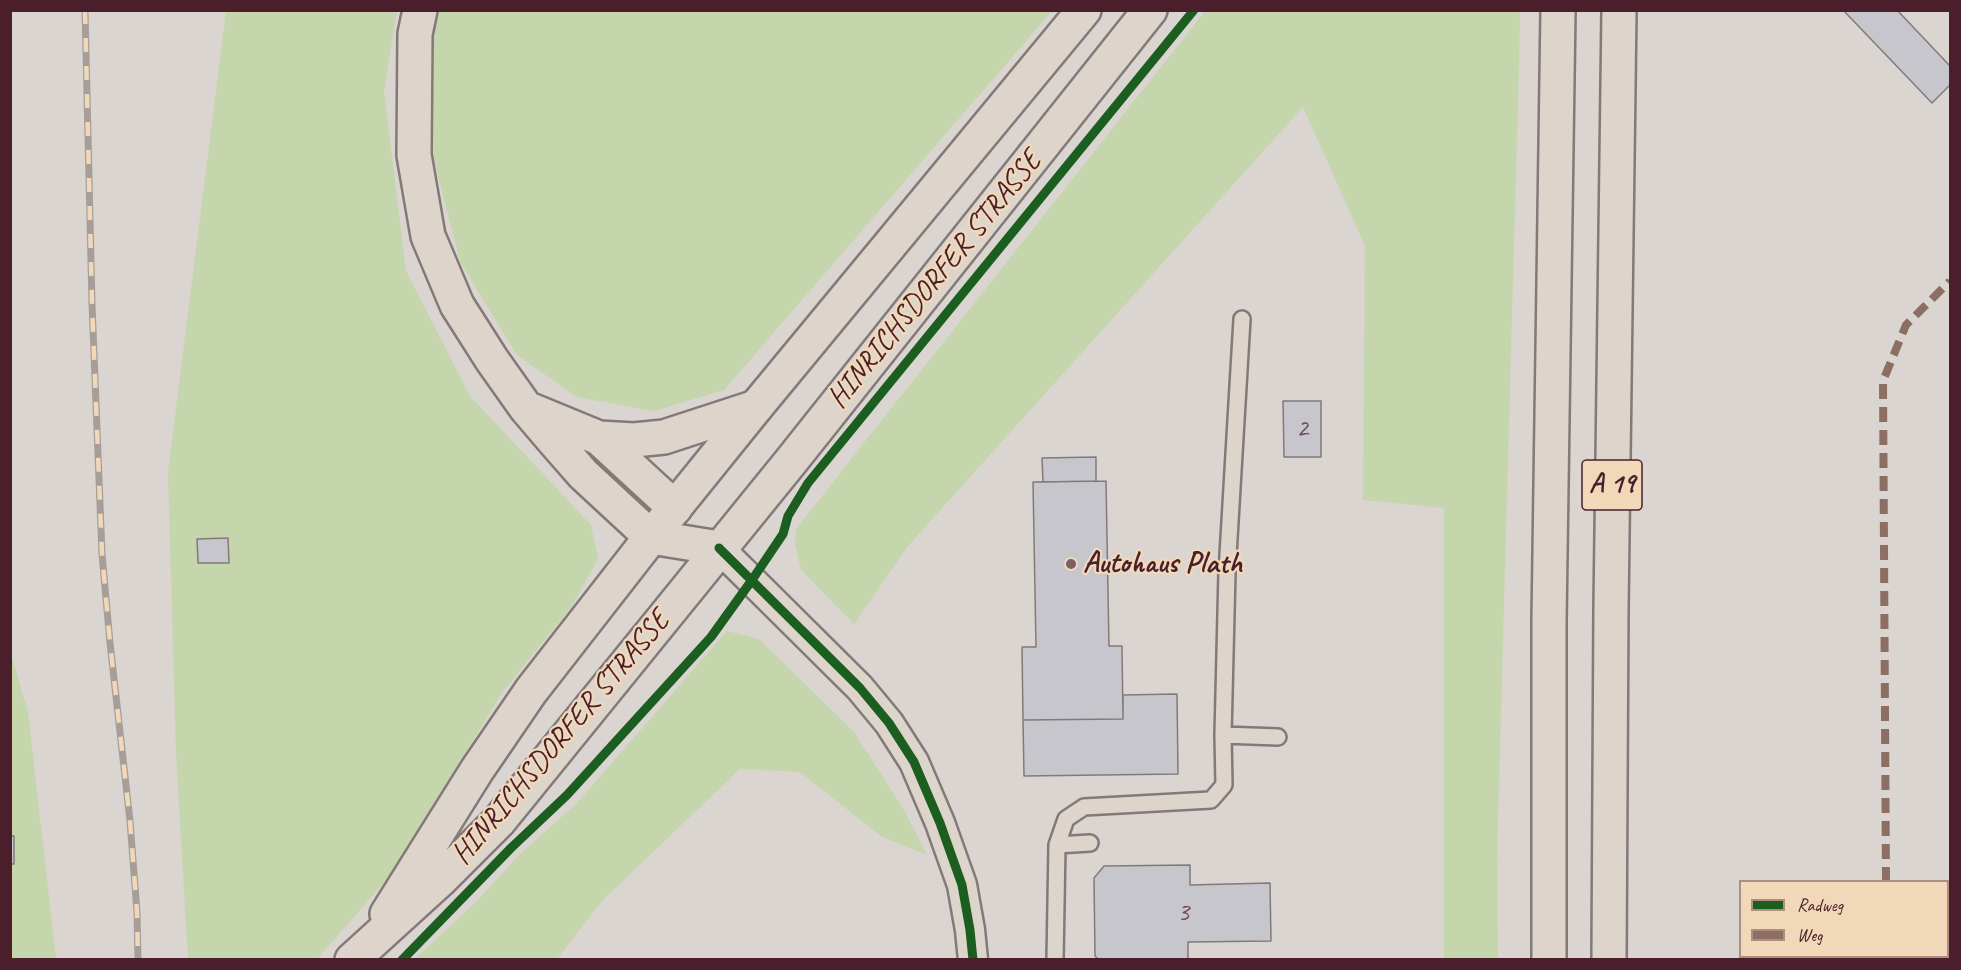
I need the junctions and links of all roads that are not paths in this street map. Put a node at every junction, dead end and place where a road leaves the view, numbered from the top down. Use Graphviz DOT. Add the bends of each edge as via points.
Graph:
graph roads {
  1 [pos="420,10"];
  2 [pos="1084,10"];
  3 [pos="1150,10"];
  4 [pos="1558,10"];
  5 [pos="1619,10"];
  6 [pos="1242,319"];
  7 [pos="756,407"];
  8 [pos="526,408"];
  9 [pos="599,438"];
  10 [pos="675,507"];
  11 [pos="651,537"];
  12 [pos="719,548"];
  13 [pos="1223,735"];
  14 [pos="1278,737"];
  15 [pos="1090,843"];
  16 [pos="1057,845"];
  17 [pos="360,952"];
  18 [pos="973,960"];
  19 [pos="1055,960"];
  20 [pos="1549,960"];
  21 [pos="1609,960"];
  1 -- 8 [label="main road" via="415,34 414,155 428,236 457,305"];
  2 -- 7 [label="main road, HINRICHSDORFER STRASSE"];
  3 -- 12 [label="main road, HINRICHSDORFER STRASSE"];
  4 -- 20 [label="main road, A 19" via="1549,621"];
  5 -- 21 [label="main road, A 19"];
  6 -- 13 [label="lane" via="1227,572"];
  7 -- 9 [label="main road" via="664,437"];
  7 -- 10 [label="main road, HINRICHSDORFER STRASSE"];
  8 -- 9 [label="main road"];
  8 -- 11 [label="main road" via="583,474"];
  9 -- 10 [label="main road"];
  10 -- 11 [label="main road, HINRICHSDORFER STRASSE"];
  10 -- 12 [label="main road"];
  11 -- 12 [label="main road"];
  11 -- 17 [label="main road, HINRICHSDORFER STRASSE" via="531,691"];
  12 -- 17 [label="main road, HINRICHSDORFER STRASSE" via="499,821"];
  12 -- 18 [label="street" via="860,688 908,752 962,885"];
  13 -- 14 [label="lane"];
  13 -- 16 [label="lane" via="1224,785 1212,800 1084,807 1066,819"];
  15 -- 16 [label="lane"];
  16 -- 19 [label="lane"];
}
